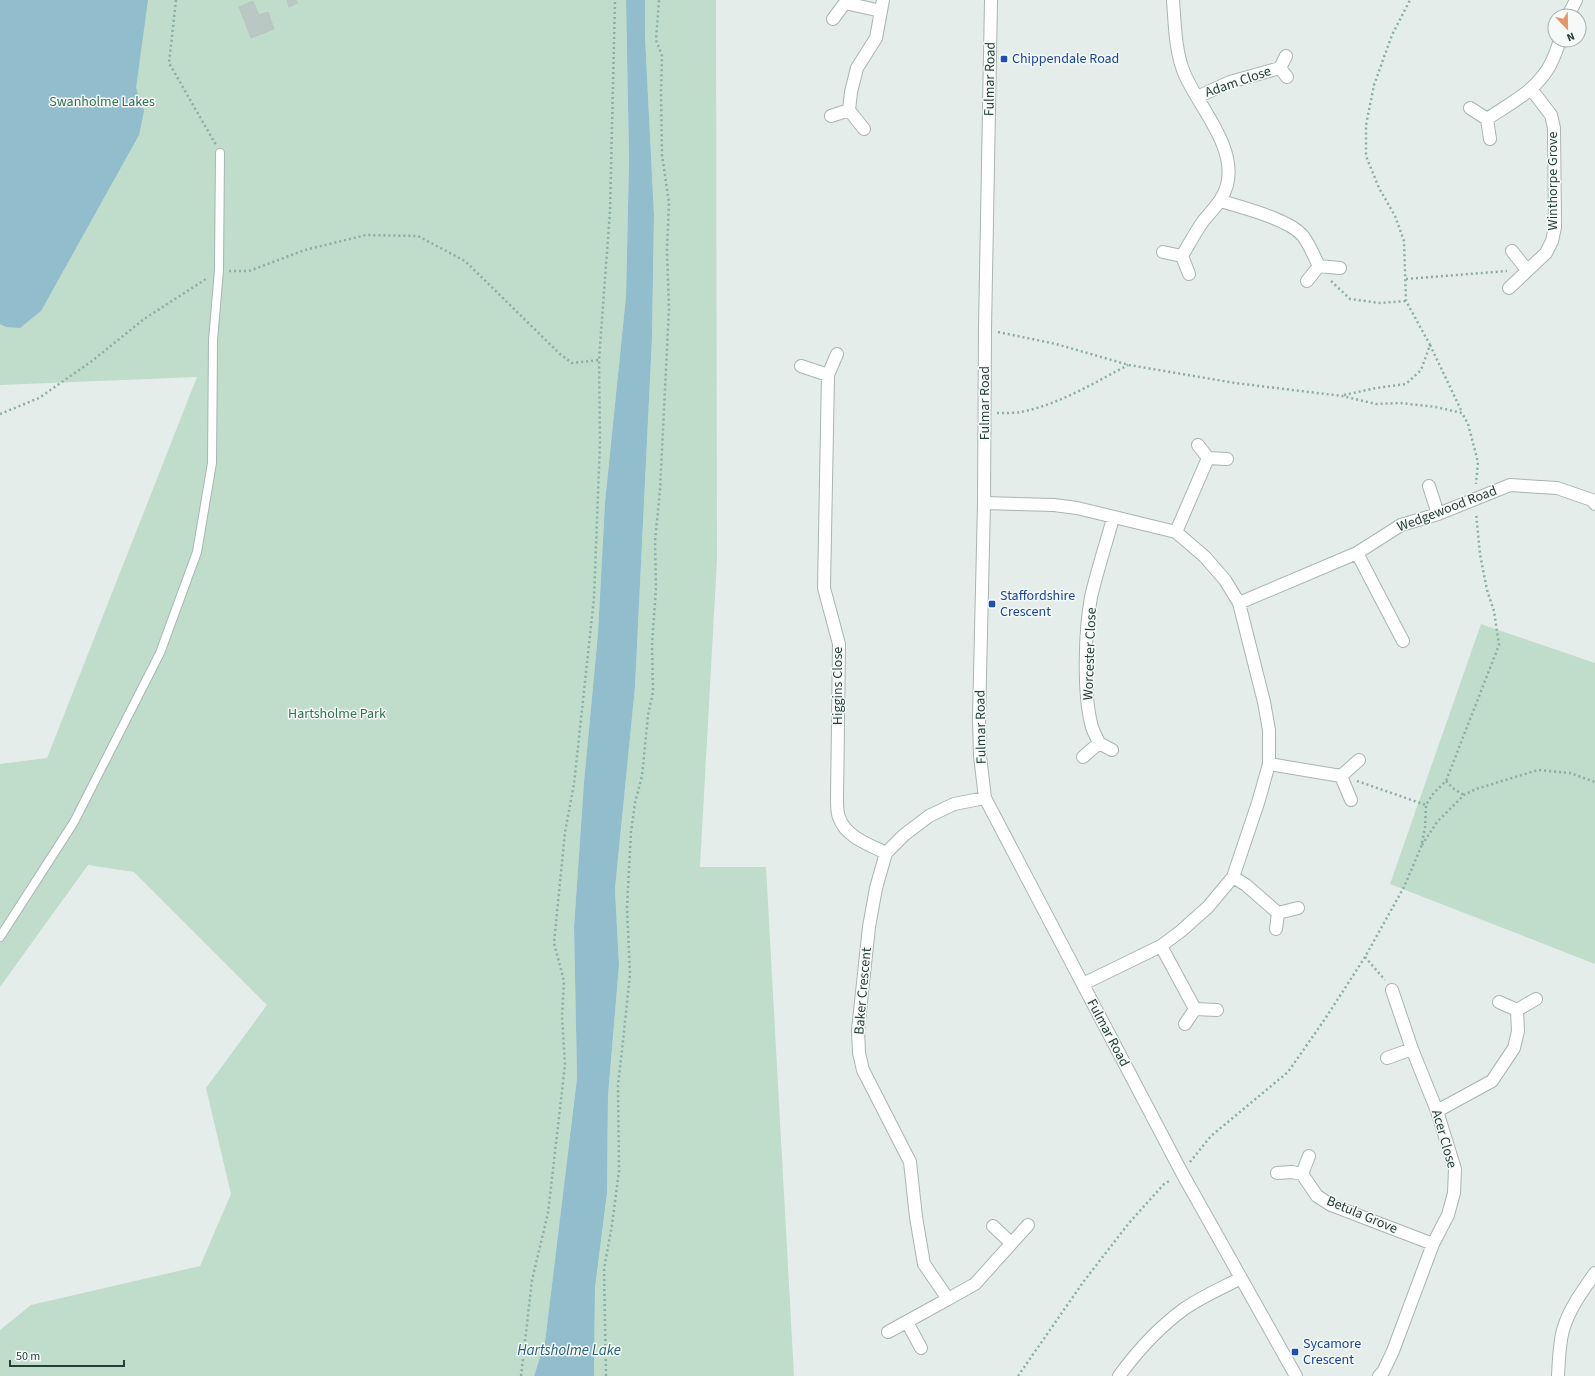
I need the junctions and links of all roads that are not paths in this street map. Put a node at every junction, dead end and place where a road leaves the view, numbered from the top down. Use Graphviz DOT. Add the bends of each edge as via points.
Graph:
graph roads {
  1 [pos="991,0"];
  2 [pos="1173,0"];
  3 [pos="846,2"];
  4 [pos="882,5"];
  5 [pos="834,19"];
  6 [pos="1558,48"];
  7 [pos="1286,56"];
  8 [pos="1531,89"];
  9 [pos="1197,97"];
  10 [pos="1470,108"];
  11 [pos="849,110"];
  12 [pos="831,116"];
  13 [pos="1487,119"];
  14 [pos="864,128"];
  15 [pos="1490,139"];
  16 [pos="220,153"];
  17 [pos="1221,201"];
  18 [pos="1512,251"];
  19 [pos="1163,252"];
  20 [pos="1182,256"];
  21 [pos="1319,266"];
  22 [pos="1340,268"];
  23 [pos="1527,270"];
  24 [pos="1189,274"];
  25 [pos="1307,281"];
  26 [pos="1509,288"];
  27 [pos="837,354"];
  28 [pos="801,366"];
  29 [pos="828,375"];
  30 [pos="1198,445"];
  31 [pos="1208,458"];
  32 [pos="1227,459"];
  33 [pos="1429,486"];
  34 [pos="1594,500"];
  35 [pos="984,503"];
  36 [pos="1438,514"];
  37 [pos="1113,518"];
  38 [pos="1176,532"];
  39 [pos="1357,553"];
  40 [pos="1239,603"];
  41 [pos="1403,641"];
  42 [pos="1098,743"];
  43 [pos="1112,750"];
  44 [pos="1083,757"];
  45 [pos="1359,760"];
  46 [pos="1269,764"];
  47 [pos="1342,776"];
  48 [pos="985,798"];
  49 [pos="1351,800"];
  50 [pos="886,853"];
  51 [pos="1233,876"];
  52 [pos="1298,908"];
  53 [pos="1278,913"];
  54 [pos="1276,929"];
  55 [pos="0,937"];
  56 [pos="1161,946"];
  57 [pos="1083,984"];
  58 [pos="1392,990"];
  59 [pos="1536,999"];
  60 [pos="1499,1002"];
  61 [pos="1195,1009"];
  62 [pos="1217,1010"];
  63 [pos="1517,1010"];
  64 [pos="1185,1024"];
  65 [pos="1412,1048"];
  66 [pos="1387,1058"];
  67 [pos="1437,1111"];
  68 [pos="1309,1156"];
  69 [pos="1277,1173"];
  70 [pos="1302,1174"];
  71 [pos="1028,1225"];
  72 [pos="993,1226"];
  73 [pos="1011,1243"];
  74 [pos="1433,1244"];
  75 [pos="1595,1273"];
  76 [pos="1241,1278"];
  77 [pos="948,1299"];
  78 [pos="907,1322"];
  79 [pos="888,1332"];
  80 [pos="921,1348"];
  81 [pos="1119,1376"];
  82 [pos="1296,1376"];
  83 [pos="1379,1376"];
  84 [pos="1558,1376"];
  1 -- 35 [label="street, Fulmar Road"];
  2 -- 9 [label="street" via="1178,54 1185,75"];
  3 -- 4 [label="street"];
  3 -- 5 [label="street"];
  4 -- 11 [label="street" via="876,38 857,68"];
  6 -- 8 [label="street" via="1543,76"];
  7 -- 9 [label="street, Adam Close" via="1283,73 1230,82"];
  8 -- 13 [label="street"];
  8 -- 23 [label="street, Winthorpe Grove" via="1551,115 1554,128 1555,228 1546,253"];
  9 -- 17 [label="street" via="1223,144 1229,167 1228,184"];
  10 -- 13 [label="street"];
  11 -- 12 [label="street"];
  11 -- 14 [label="street"];
  13 -- 15 [label="street"];
  16 -- 55 [label="lane" via="219,270 212,340 212,463 197,552 160,653 78,815"];
  17 -- 20 [label="street" via="1204,221"];
  17 -- 21 [label="street" via="1293,228 1303,236"];
  18 -- 23 [label="street"];
  19 -- 20 [label="street"];
  20 -- 24 [label="street"];
  21 -- 22 [label="street"];
  21 -- 25 [label="street"];
  23 -- 26 [label="street, Winthorpe Grove"];
  27 -- 29 [label="street, Higgins Close"];
  28 -- 29 [label="street"];
  29 -- 50 [label="street, Higgins Close" via="824,588 840,644 837,801 839,817 846,830"];
  30 -- 31 [label="street"];
  31 -- 32 [label="street"];
  31 -- 38 [label="street"];
  33 -- 36 [label="street"];
  34 -- 36 [label="street, Wedgewood Road" via="1557,488 1510,485"];
  35 -- 37 [label="street" via="1054,505 1077,508"];
  35 -- 48 [label="street, Fulmar Road" via="979,718"];
  36 -- 39 [label="street, Wedgewood Road" via="1401,525"];
  37 -- 38 [label="street"];
  37 -- 42 [label="street, Worcester Close" via="1091,598 1087,635 1088,704 1091,724"];
  38 -- 40 [label="street" via="1205,557 1225,580"];
  39 -- 40 [label="street, Wedgewood Road"];
  39 -- 41 [label="street"];
  40 -- 46 [label="street" via="1269,730"];
  42 -- 43 [label="street"];
  42 -- 44 [label="street"];
  45 -- 47 [label="street"];
  46 -- 47 [label="street"];
  46 -- 51 [label="street"];
  47 -- 49 [label="street"];
  48 -- 50 [label="street, Baker Crescent" via="954,804 928,816"];
  48 -- 57 [label="street, Fulmar Road"];
  50 -- 77 [label="street, Baker Crescent" via="869,927 858,1030 859,1053 862,1070 910,1162 924,1264"];
  51 -- 53 [label="street"];
  51 -- 56 [label="street" via="1208,907"];
  52 -- 53 [label="street"];
  53 -- 54 [label="street"];
  56 -- 57 [label="street"];
  56 -- 61 [label="street"];
  57 -- 76 [label="street, Fulmar Road" via="1182,1174"];
  58 -- 65 [label="street, Acer Close"];
  59 -- 63 [label="street"];
  60 -- 63 [label="street"];
  61 -- 62 [label="street"];
  61 -- 64 [label="street"];
  63 -- 67 [label="street" via="1518,1031 1514,1048 1492,1081"];
  65 -- 66 [label="street"];
  65 -- 67 [label="street, Acer Close"];
  67 -- 74 [label="street, Acer Close" via="1455,1169 1454,1193 1448,1215"];
  68 -- 70 [label="street"];
  69 -- 70 [label="street"];
  70 -- 74 [label="street, Betula Grove" via="1318,1196 1331,1205"];
  71 -- 73 [label="street"];
  72 -- 73 [label="street"];
  73 -- 77 [label="street" via="975,1284"];
  74 -- 83 [label="street, Acer Close" via="1393,1351"];
  75 -- 84 [label="street" via="1578,1299 1564,1329"];
  76 -- 81 [label="street" via="1185,1309 1158,1330 1139,1349"];
  76 -- 82 [label="street, Fulmar Road"];
  77 -- 78 [label="street"];
  78 -- 79 [label="street"];
  78 -- 80 [label="street"];
}
